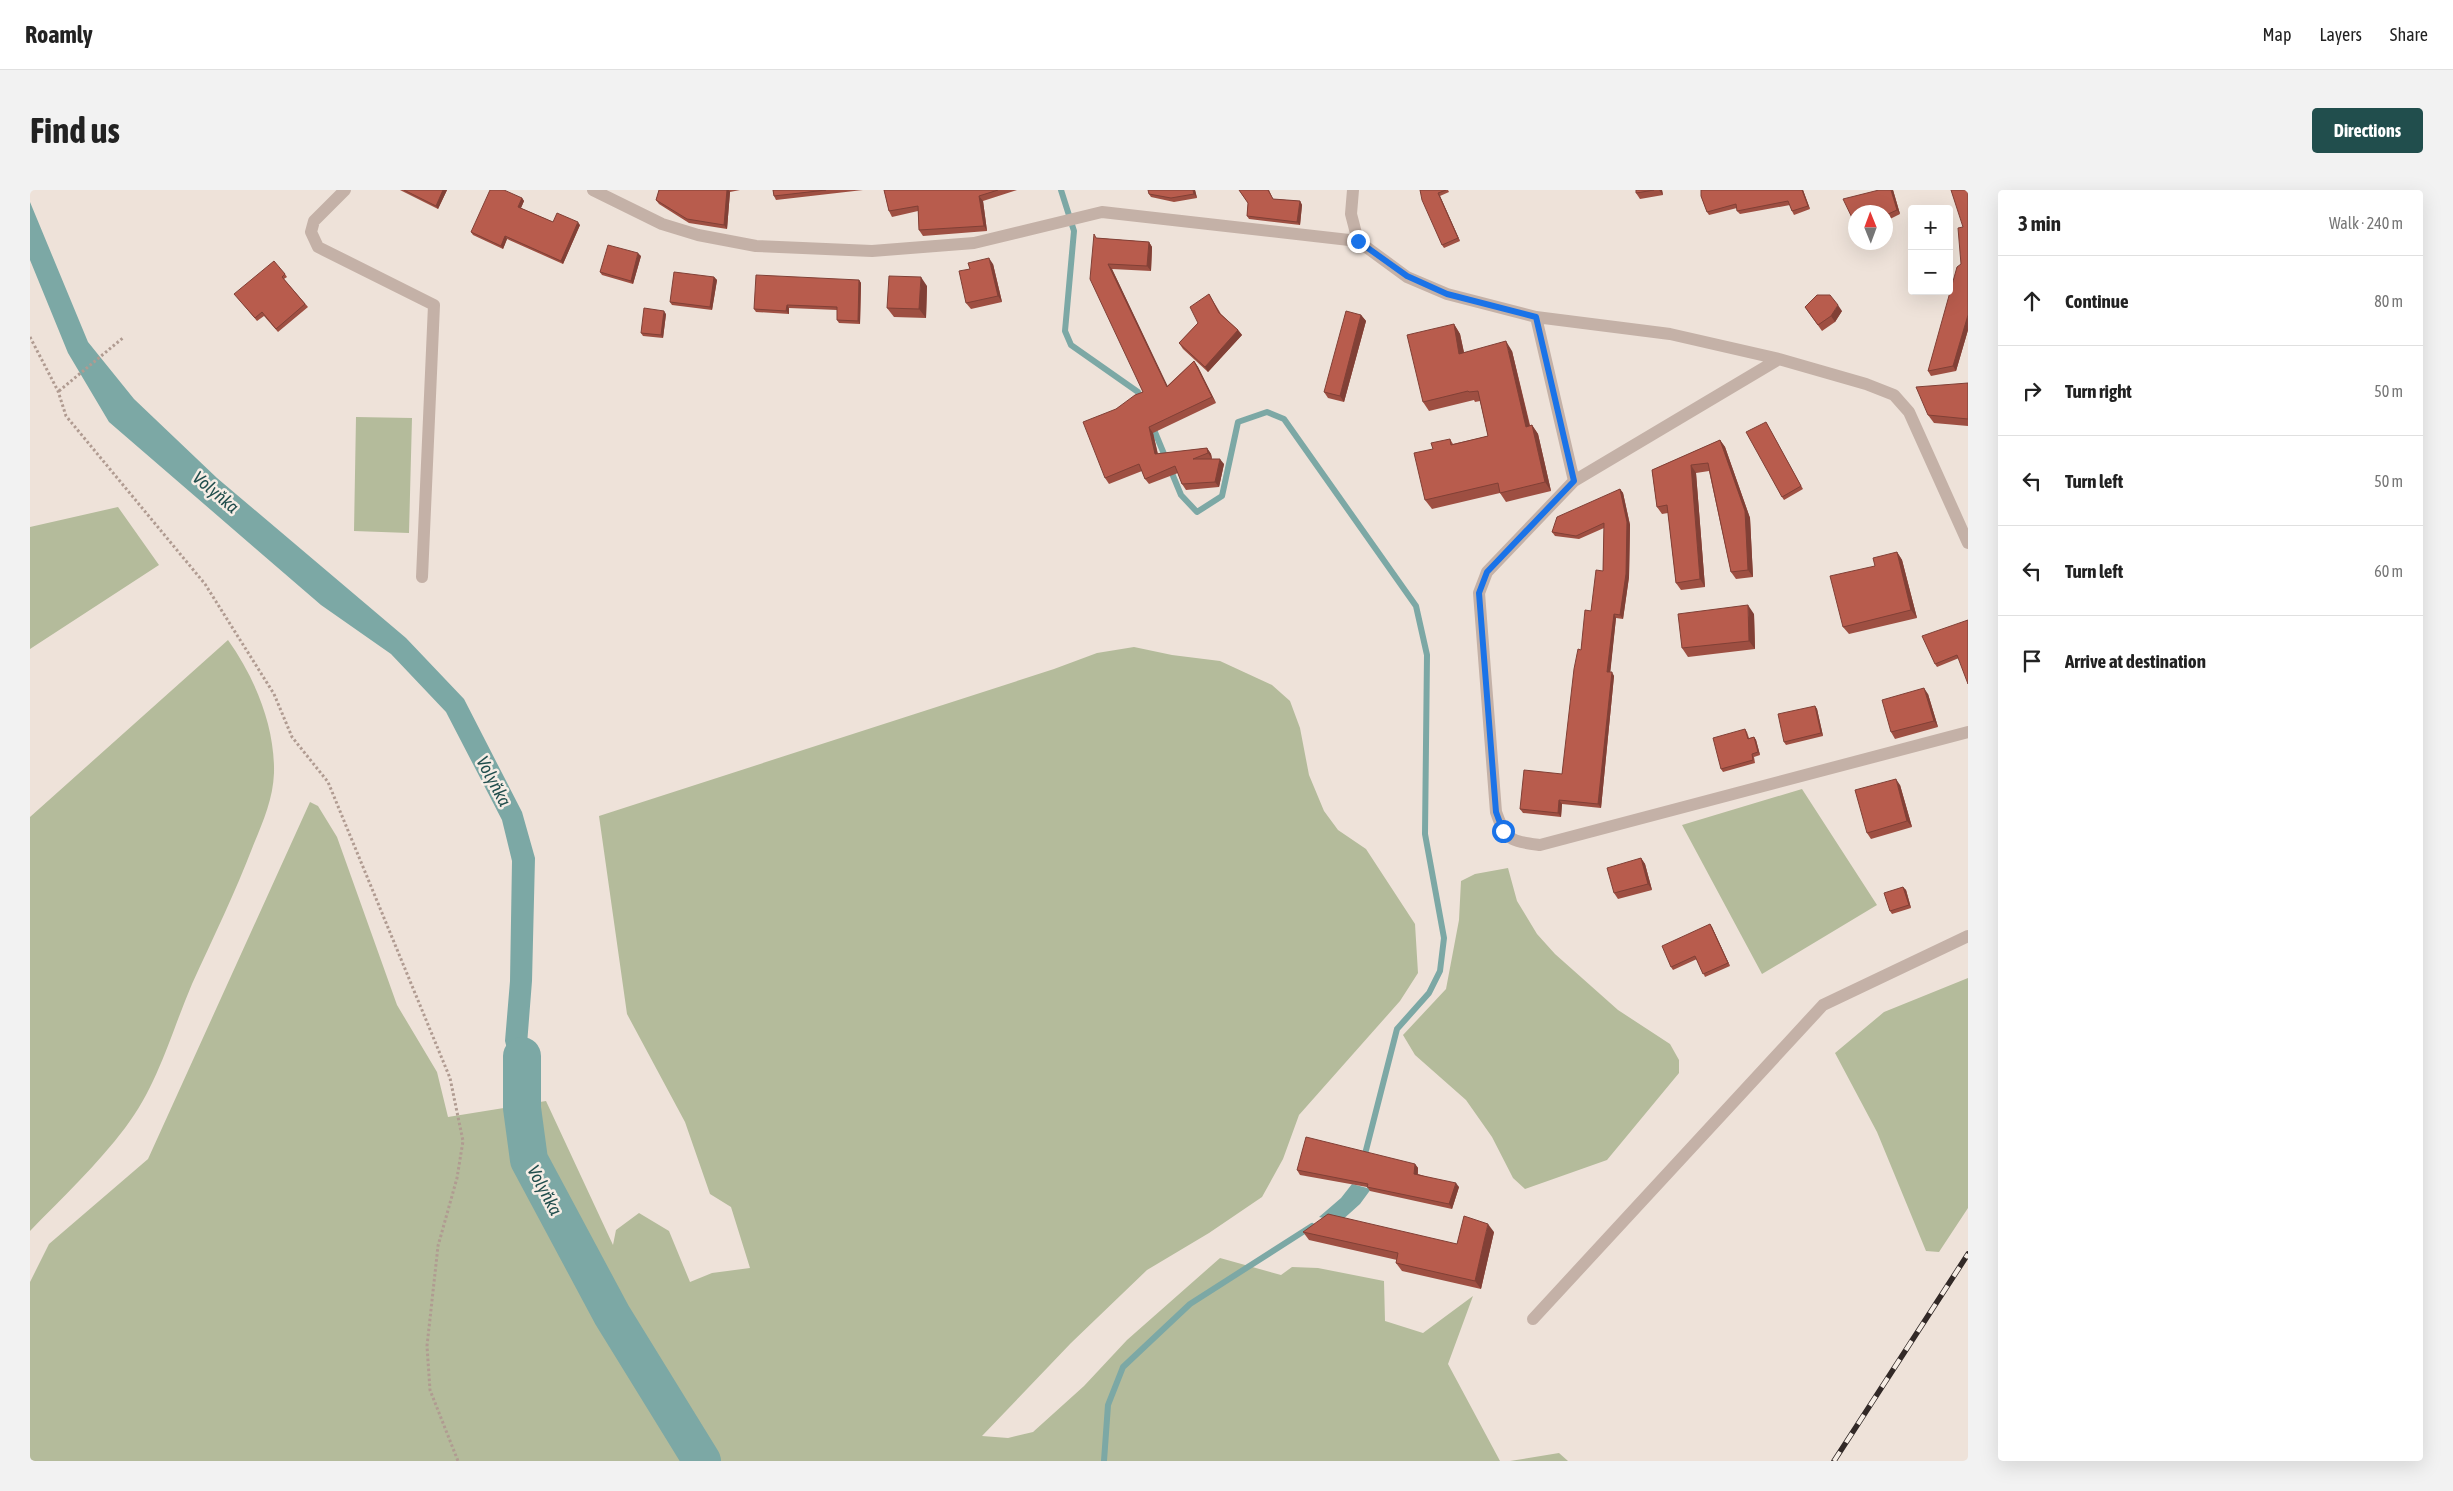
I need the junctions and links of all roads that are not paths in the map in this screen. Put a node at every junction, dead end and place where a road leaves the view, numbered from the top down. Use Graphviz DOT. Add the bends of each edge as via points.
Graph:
graph roads {
  1 [pos="345,190"];
  2 [pos="593,190"];
  3 [pos="1353,190"];
  4 [pos="1358,241"];
  5 [pos="1536,317"];
  6 [pos="1779,359"];
  7 [pos="1574,481"];
  8 [pos="1968,543"];
  9 [pos="422,577"];
  10 [pos="1968,732"];
  11 [pos="1968,936"];
  12 [pos="1533,1319"];
  1 -- 9 [label="street" via="314,221 311,232 318,247 434,305"];
  2 -- 4 [label="street" via="662,224 698,235 756,246 872,251 974,243 1102,212"];
  3 -- 4 [label="street" via="1350,214"];
  4 -- 5 [label="street" via="1407,276 1439,290"];
  5 -- 6 [label="street" via="1670,334"];
  5 -- 7 [label="street"];
  6 -- 7 [label="street"];
  6 -- 8 [label="street" via="1894,395 1909,412"];
  7 -- 10 [label="street" via="1487,572 1479,593 1496,812 1503,831 1516,842 1540,845"];
  11 -- 12 [label="street" via="1823,1005"];
}
